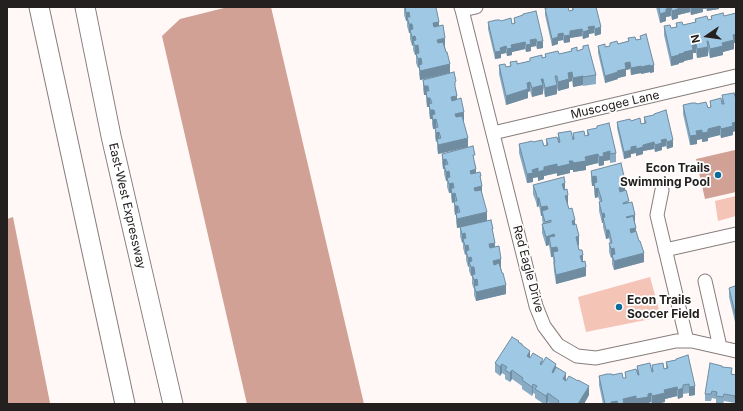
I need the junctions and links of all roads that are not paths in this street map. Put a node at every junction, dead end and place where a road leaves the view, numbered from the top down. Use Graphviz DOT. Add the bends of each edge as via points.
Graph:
graph roads {
  1 [pos="39,7"];
  2 [pos="85,7"];
  3 [pos="476,7"];
  4 [pos="462,9"];
  5 [pos="736,76"];
  6 [pos="493,133"];
  7 [pos="662,190"];
  8 [pos="736,234"];
  9 [pos="665,250"];
  10 [pos="705,281"];
  11 [pos="687,341"];
  12 [pos="720,347"];
  13 [pos="736,351"];
  14 [pos="125,404"];
  15 [pos="173,404"];
  1 -- 14 [label="highway"];
  2 -- 15 [label="highway, East-West Expressway" via="111,136"];
  3 -- 4 [label="street"];
  4 -- 6 [label="street, Red Eagle Drive"];
  5 -- 6 [label="street, Muscogee Lane"];
  6 -- 11 [label="street, Red Eagle Drive" via="536,306 544,326 558,345 577,356 596,358 676,341"];
  7 -- 9 [label="street" via="657,215"];
  8 -- 9 [label="street"];
  9 -- 11 [label="street"];
  10 -- 12 [label="street"];
  11 -- 12 [label="street, Red Eagle Drive"];
  12 -- 13 [label="street, Red Eagle Drive"];
}
